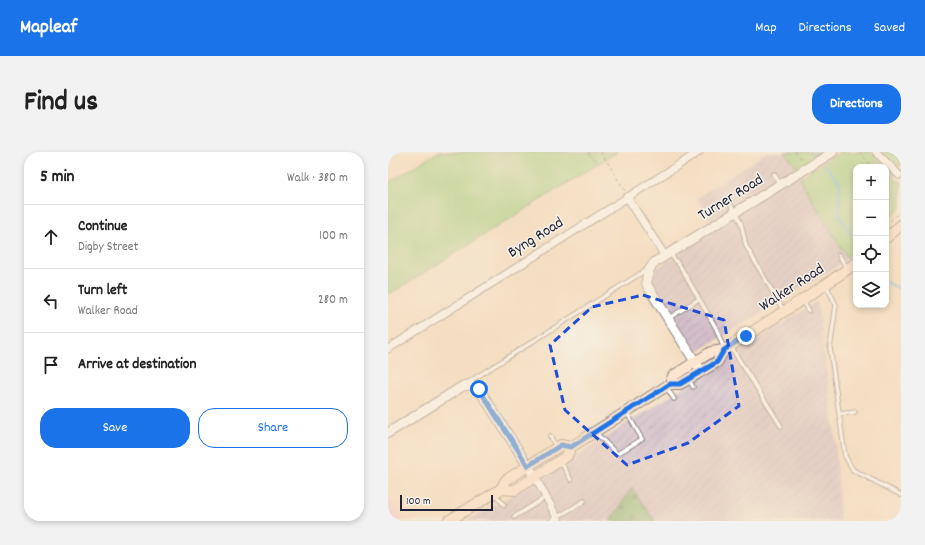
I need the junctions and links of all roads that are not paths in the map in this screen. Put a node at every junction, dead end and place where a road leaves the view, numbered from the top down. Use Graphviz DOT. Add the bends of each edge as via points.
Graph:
graph roads {
  1 [pos="699,152"];
  2 [pos="832,152"];
  3 [pos="876,152"];
  4 [pos="774,174"];
  5 [pos="899,175"];
  6 [pos="780,185"];
  7 [pos="627,197"];
  8 [pos="729,202"];
  9 [pos="735,213"];
  10 [pos="901,225"];
  11 [pos="888,236"];
  12 [pos="667,255"];
  13 [pos="839,255"];
  14 [pos="852,266"];
  15 [pos="649,268"];
  16 [pos="825,285"];
  17 [pos="700,299"];
  18 [pos="803,299"];
  19 [pos="783,311"];
  20 [pos="809,311"];
  21 [pos="668,318"];
  22 [pos="728,348"];
  23 [pos="388,349"];
  24 [pos="695,362"];
  25 [pos="701,371"];
  26 [pos="668,385"];
  27 [pos="463,386"];
  28 [pos="674,399"];
  29 [pos="626,412"];
  30 [pos="855,412"];
  31 [pos="839,414"];
  32 [pos="781,426"];
  33 [pos="595,432"];
  34 [pos="388,433"];
  35 [pos="550,436"];
  36 [pos="571,447"];
  37 [pos="557,448"];
  38 [pos="560,461"];
  39 [pos="528,466"];
  40 [pos="535,477"];
  41 [pos="571,480"];
  42 [pos="498,491"];
  43 [pos="901,495"];
  44 [pos="546,497"];
  45 [pos="584,501"];
  46 [pos="504,505"];
  47 [pos="514,517"];
  48 [pos="556,520"];
  49 [pos="448,521"];
  1 -- 7 [label="street, Byng Road"];
  2 -- 6 [label="street, Turner Road"];
  3 -- 5 [label="street"];
  4 -- 6 [label="lane"];
  6 -- 9 [label="street, Turner Road"];
  7 -- 12 [label="street"];
  7 -- 23 [label="street, Byng Road"];
  8 -- 9 [label="lane"];
  9 -- 12 [label="street, Turner Road"];
  9 -- 19 [label="lane" via="741,223 746,246"];
  10 -- 11 [label="main road"];
  12 -- 15 [label="street, Turner Road"];
  12 -- 17 [label="lane" via="680,266"];
  13 -- 14 [label="lane"];
  14 -- 16 [label="main road, Walker Road"];
  15 -- 21 [label="street" via="646,276 647,285"];
  15 -- 27 [label="lane"];
  16 -- 18 [label="main road, Walker Road"];
  16 -- 31 [label="lane" via="836,305 830,348"];
  17 -- 21 [label="lane"];
  17 -- 22 [label="lane"];
  18 -- 19 [label="main road, Walker Road"];
  18 -- 20 [label="lane"];
  19 -- 22 [label="main road, Walker Road"];
  21 -- 24 [label="street"];
  22 -- 24 [label="main road, Walker Road" via="711,352"];
  22 -- 25 [label="main road, Walker Road" via="717,362"];
  22 -- 32 [label="lane"];
  24 -- 25 [label="street"];
  24 -- 26 [label="main road, Walker Road" via="673,376"];
  25 -- 26 [label="main road, Walker Road" via="691,383"];
  26 -- 28 [label="lane"];
  26 -- 29 [label="main road, Walker Road"];
  27 -- 34 [label="street"];
  27 -- 39 [label="street" via="471,385 479,389"];
  29 -- 33 [label="main road, Walker Road"];
  29 -- 33 [label="lane" via="642,439 617,454"];
  30 -- 31 [label="lane"];
  31 -- 43 [label="lane" via="845,456 853,470"];
  33 -- 36 [label="main road, Walker Road"];
  35 -- 37 [label="lane"];
  36 -- 37 [label="main road, Walker Road" via="561,445"];
  36 -- 38 [label="main road, Walker Road" via="567,456"];
  37 -- 39 [label="main road, Walker Road"];
  38 -- 40 [label="main road, Walker Road"];
  38 -- 41 [label="lane"];
  39 -- 40 [label="street"];
  39 -- 42 [label="main road, Walker Road" via="506,480"];
  40 -- 42 [label="main road, Walker Road" via="514,490"];
  40 -- 44 [label="street"];
  42 -- 46 [label="lane"];
  42 -- 49 [label="main road, Walker Road"];
  44 -- 47 [label="lane"];
  44 -- 48 [label="street"];
  45 -- 48 [label="lane"];
}
